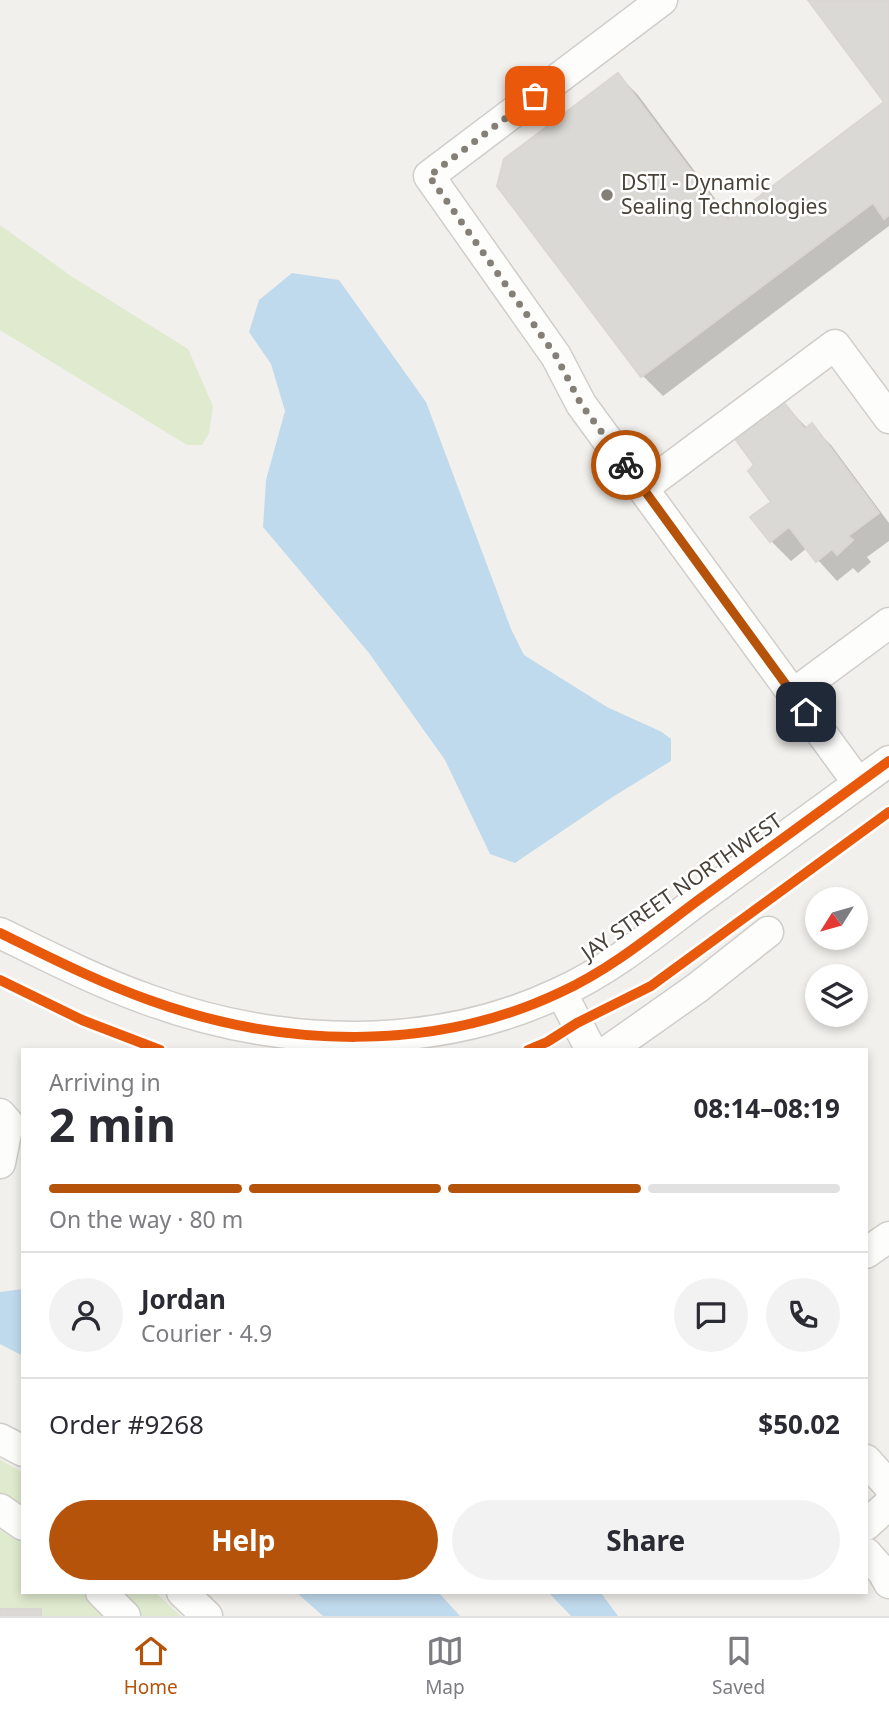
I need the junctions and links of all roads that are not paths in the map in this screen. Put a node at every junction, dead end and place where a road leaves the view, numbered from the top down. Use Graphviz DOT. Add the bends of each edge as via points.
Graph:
graph roads {
  1 [pos="662,0"];
  2 [pos="889,418"];
  3 [pos="643,488"];
  4 [pos="889,624"];
  5 [pos="793,694"];
  6 [pos="889,761"];
  7 [pos="858,783"];
  8 [pos="768,932"];
  9 [pos="0,933"];
  10 [pos="561,992"];
  11 [pos="590,1048"];
  12 [pos="612,1048"];
  13 [pos="0,1114"];
  14 [pos="0,1163"];
  15 [pos="889,1237"];
  16 [pos="868,1252"];
  17 [pos="0,1439"];
  18 [pos="21,1450"];
  19 [pos="868,1462"];
  20 [pos="889,1486"];
  21 [pos="889,1504"];
  22 [pos="0,1509"];
  23 [pos="868,1523"];
  24 [pos="21,1524"];
  25 [pos="868,1555"];
  26 [pos="889,1583"];
  27 [pos="103,1594"];
  28 [pos="184,1594"];
  29 [pos="125,1616"];
  30 [pos="207,1616"];
  1 -- 3 [label="street" via="429,176 556,356 581,404"];
  2 -- 3 [label="street" via="835,345"];
  3 -- 5 [label="street"];
  4 -- 5 [label="street"];
  5 -- 7 [label="street"];
  6 -- 7 [label="street, JAY STREET NORTHWEST"];
  7 -- 10 [label="street, JAY STREET NORTHWEST" via="616,962"];
  8 -- 12 [label="street"];
  9 -- 10 [label="street, JAY STREET NORTHWEST" via="152,1001 259,1030 321,1037 439,1031 507,1013"];
  10 -- 11 [label="street"];
  13 -- 14 [label="street" via="8,1124"];
  15 -- 16 [label="street"];
  17 -- 18 [label="street"];
  19 -- 20 [label="street"];
  21 -- 23 [label="street"];
  22 -- 24 [label="street"];
  25 -- 26 [label="street"];
  27 -- 29 [label="street"];
  28 -- 30 [label="street"];
}
